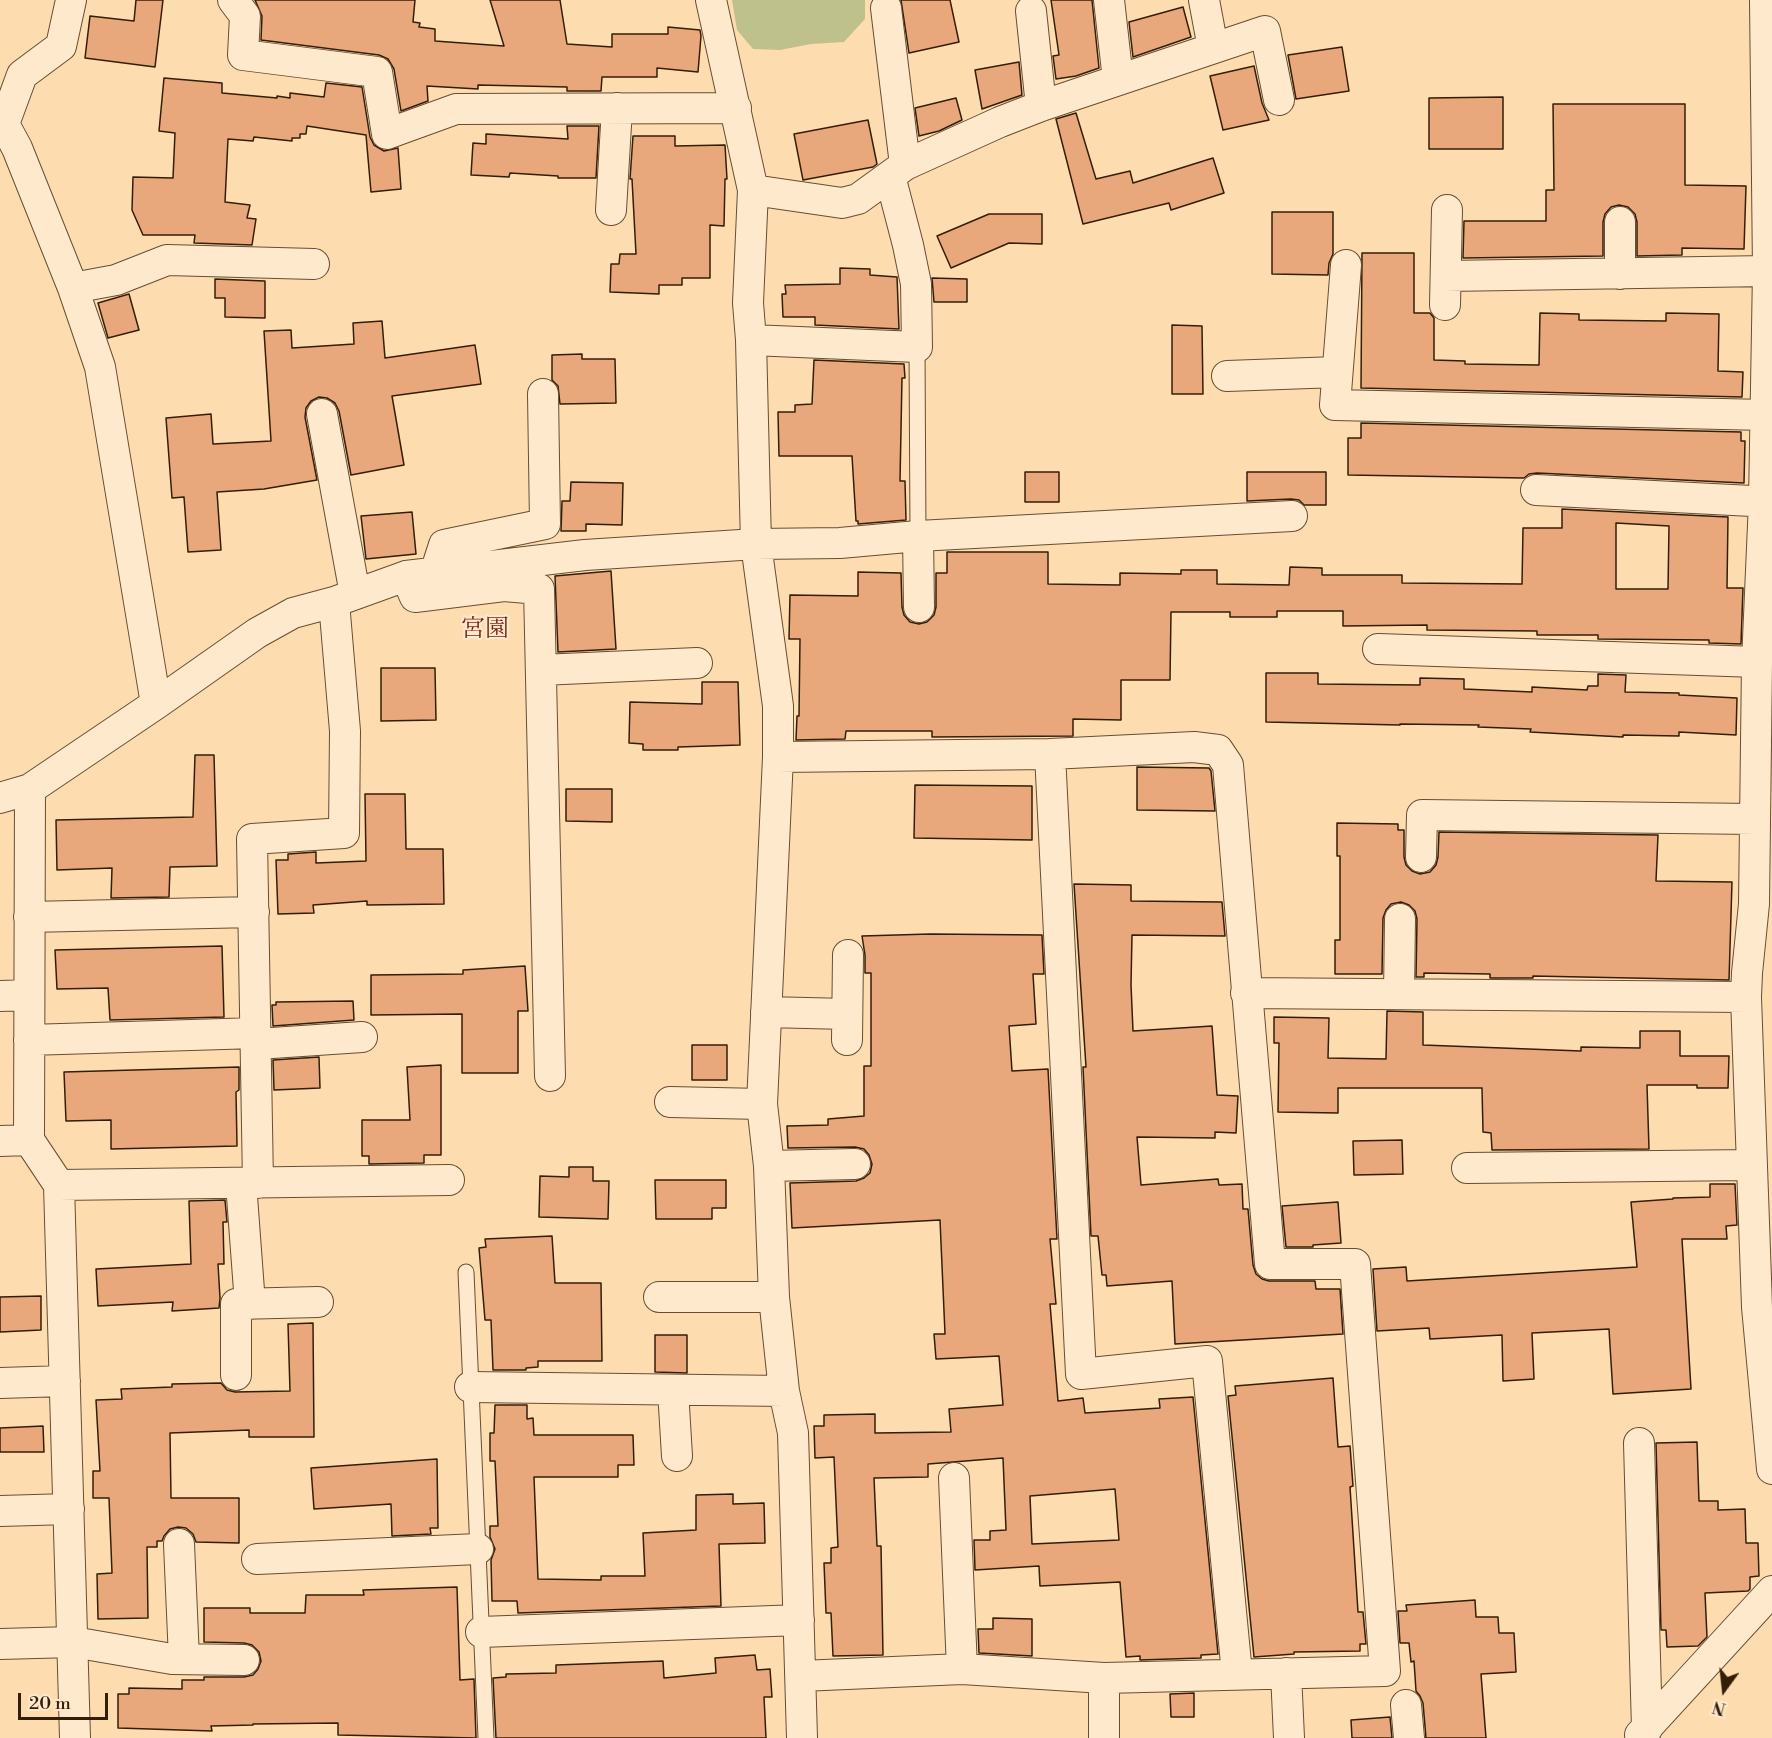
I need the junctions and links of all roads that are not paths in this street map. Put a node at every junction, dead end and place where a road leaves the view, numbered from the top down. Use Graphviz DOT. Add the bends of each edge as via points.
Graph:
graph roads {
  1 [pos="71,0"];
  2 [pos="233,0"];
  3 [pos="711,0"];
  4 [pos="1109,0"];
  5 [pos="1204,0"];
  6 [pos="1765,0"];
  7 [pos="886,8"];
  8 [pos="1031,11"];
  9 [pos="1213,48"];
  10 [pos="1769,67"];
  11 [pos="1118,80"];
  12 [pos="1279,100"];
  13 [pos="1041,106"];
  14 [pos="617,108"];
  15 [pos="736,108"];
  16 [pos="2,124"];
  17 [pos="897,170"];
  18 [pos="753,190"];
  19 [pos="611,210"];
  20 [pos="1447,210"];
  21 [pos="1620,222"];
  22 [pos="314,264"];
  23 [pos="1346,265"];
  24 [pos="1768,271"];
  25 [pos="1620,274"];
  26 [pos="73,288"];
  27 [pos="751,340"];
  28 [pos="917,347"];
  29 [pos="1337,372"];
  30 [pos="1227,376"];
  31 [pos="543,394"];
  32 [pos="322,414"];
  33 [pos="1765,415"];
  34 [pos="1536,490"];
  35 [pos="1768,502"];
  36 [pos="1292,516"];
  37 [pos="918,536"];
  38 [pos="756,544"];
  39 [pos="435,573"];
  40 [pos="406,576"];
  41 [pos="345,598"];
  42 [pos="919,608"];
  43 [pos="1378,649"];
  44 [pos="1757,662"];
  45 [pos="697,663"];
  46 [pos="541,670"];
  47 [pos="156,704"];
  48 [pos="1050,754"];
  49 [pos="778,757"];
  50 [pos="30,789"];
  51 [pos="0,798"];
  52 [pos="1755,819"];
  53 [pos="1421,856"];
  54 [pos="1763,904"];
  55 [pos="254,912"];
  56 [pos="29,917"];
  57 [pos="1400,919"];
  58 [pos="848,955"];
  59 [pos="1246,993"];
  60 [pos="1398,994"];
  61 [pos="29,995"];
  62 [pos="0,996"];
  63 [pos="1746,997"];
  64 [pos="766,1012"];
  65 [pos="362,1037"];
  66 [pos="257,1039"];
  67 [pos="29,1040"];
  68 [pos="550,1076"];
  69 [pos="670,1102"];
  70 [pos="762,1104"];
  71 [pos="14,1140"];
  72 [pos="855,1164"];
  73 [pos="769,1166"];
  74 [pos="1759,1167"];
  75 [pos="1467,1168"];
  76 [pos="449,1180"];
  77 [pos="250,1183"];
  78 [pos="59,1185"];
  79 [pos="466,1272"];
  80 [pos="659,1297"];
  81 [pos="774,1297"];
  82 [pos="318,1302"];
  83 [pos="250,1304"];
  84 [pos="236,1375"];
  85 [pos="65,1381"];
  86 [pos="0,1383"];
  87 [pos="471,1387"];
  88 [pos="673,1390"];
  89 [pos="784,1391"];
  90 [pos="1639,1443"];
  91 [pos="677,1456"];
  92 [pos="1772,1469"];
  93 [pos="954,1478"];
  94 [pos="69,1509"];
  95 [pos="0,1511"];
  96 [pos="179,1544"];
  97 [pos="478,1549"];
  98 [pos="257,1559"];
  99 [pos="1772,1591"];
  100 [pos="799,1620"];
  101 [pos="482,1632"];
  102 [pos="73,1642"];
  103 [pos="0,1644"];
  104 [pos="184,1659"];
  105 [pos="244,1660"];
  106 [pos="962,1670"];
  107 [pos="1286,1673"];
  108 [pos="1237,1674"];
  109 [pos="801,1676"];
  110 [pos="1104,1678"];
  111 [pos="1406,1706"];
  112 [pos="1642,1734"];
  113 [pos="75,1738"];
  114 [pos="486,1738"];
  115 [pos="802,1738"];
  116 [pos="1104,1738"];
  117 [pos="1289,1738"];
  118 [pos="1409,1738"];
  1 -- 16 [label="street" via="61,46 22,75"];
  2 -- 14 [label="street" via="245,16 243,55 377,72 387,134 456,109"];
  3 -- 15 [label="street"];
  4 -- 11 [label="street"];
  5 -- 9 [label="street"];
  6 -- 10 [label="street"];
  7 -- 17 [label="street"];
  8 -- 13 [label="street"];
  9 -- 11 [label="street"];
  9 -- 12 [label="street" via="1265,31"];
  10 -- 24 [label="street"];
  11 -- 13 [label="street"];
  13 -- 17 [label="street"];
  14 -- 15 [label="street"];
  14 -- 19 [label="street"];
  15 -- 18 [label="street"];
  16 -- 26 [label="street" via="17,148"];
  17 -- 18 [label="street" via="858,199 843,203"];
  17 -- 28 [label="street" via="916,284"];
  18 -- 27 [label="street" via="748,303"];
  20 -- 25 [label="street" via="1445,290"];
  21 -- 25 [label="street"];
  22 -- 26 [label="street" via="167,260 116,280"];
  23 -- 29 [label="street"];
  24 -- 25 [label="street"];
  24 -- 33 [label="street"];
  26 -- 47 [label="street" via="100,367"];
  27 -- 28 [label="street"];
  27 -- 38 [label="street"];
  28 -- 37 [label="lane"];
  29 -- 30 [label="street"];
  29 -- 33 [label="street" via="1335,405"];
  31 -- 39 [label="street" via="544,524 444,545"];
  32 -- 41 [label="street"];
  33 -- 35 [label="street"];
  34 -- 35 [label="street"];
  35 -- 44 [label="street"];
  36 -- 37 [label="street"];
  37 -- 38 [label="street" via="840,543"];
  37 -- 42 [label="street"];
  38 -- 39 [label="street" via="585,555"];
  38 -- 49 [label="street" via="778,706"];
  39 -- 40 [label="street"];
  40 -- 41 [label="street"];
  40 -- 46 [label="street" via="415,597 504,586 539,589"];
  41 -- 47 [label="street" via="294,612 257,633"];
  41 -- 55 [label="street" via="344,833 252,839"];
  43 -- 44 [label="street"];
  44 -- 52 [label="street"];
  45 -- 46 [label="street"];
  46 -- 68 [label="street"];
  47 -- 50 [label="street"];
  48 -- 49 [label="street"];
  48 -- 59 [label="street" via="1194,747 1218,750 1228,765"];
  48 -- 108 [label="street" via="1081,1374 1208,1361"];
  49 -- 64 [label="street"];
  50 -- 51 [label="street"];
  50 -- 56 [label="street"];
  52 -- 53 [label="street" via="1422,815"];
  52 -- 54 [label="street"];
  54 -- 63 [label="street" via="1747,973"];
  55 -- 56 [label="street"];
  55 -- 66 [label="street"];
  56 -- 61 [label="street"];
  57 -- 60 [label="street"];
  58 -- 64 [label="street" via="847,1027"];
  59 -- 60 [label="street"];
  59 -- 107 [label="street" via="1270,1264 1355,1264 1385,1671"];
  60 -- 63 [label="street"];
  61 -- 62 [label="street"];
  61 -- 67 [label="street"];
  63 -- 74 [label="street"];
  64 -- 70 [label="street"];
  65 -- 66 [label="street"];
  66 -- 67 [label="street"];
  66 -- 77 [label="street"];
  67 -- 71 [label="street"];
  69 -- 70 [label="street"];
  70 -- 73 [label="street"];
  71 -- 78 [label="street"];
  72 -- 73 [label="street"];
  73 -- 81 [label="street"];
  74 -- 75 [label="street"];
  74 -- 92 [label="street" via="1757,1307"];
  76 -- 77 [label="street"];
  77 -- 78 [label="street"];
  77 -- 83 [label="street"];
  78 -- 85 [label="street"];
  79 -- 87 [label="lane"];
  80 -- 81 [label="street"];
  81 -- 89 [label="street"];
  82 -- 83 [label="street"];
  83 -- 84 [label="street" via="236,1304"];
  85 -- 86 [label="street"];
  85 -- 94 [label="street"];
  87 -- 88 [label="street"];
  87 -- 97 [label="lane"];
  88 -- 89 [label="street"];
  88 -- 91 [label="street"];
  89 -- 100 [label="street" via="793,1433"];
  90 -- 112 [label="street"];
  93 -- 106 [label="street"];
  94 -- 95 [label="street"];
  94 -- 102 [label="street"];
  96 -- 104 [label="street"];
  97 -- 98 [label="street"];
  97 -- 101 [label="lane"];
  99 -- 112 [label="street"];
  100 -- 101 [label="street"];
  100 -- 109 [label="street"];
  101 -- 114 [label="lane"];
  102 -- 103 [label="street"];
  102 -- 104 [label="street"];
  102 -- 113 [label="street"];
  104 -- 105 [label="street"];
  106 -- 109 [label="street"];
  106 -- 110 [label="street"];
  107 -- 108 [label="street"];
  107 -- 117 [label="street"];
  108 -- 110 [label="street"];
  109 -- 115 [label="street"];
  110 -- 116 [label="street"];
  111 -- 118 [label="street"];
}
